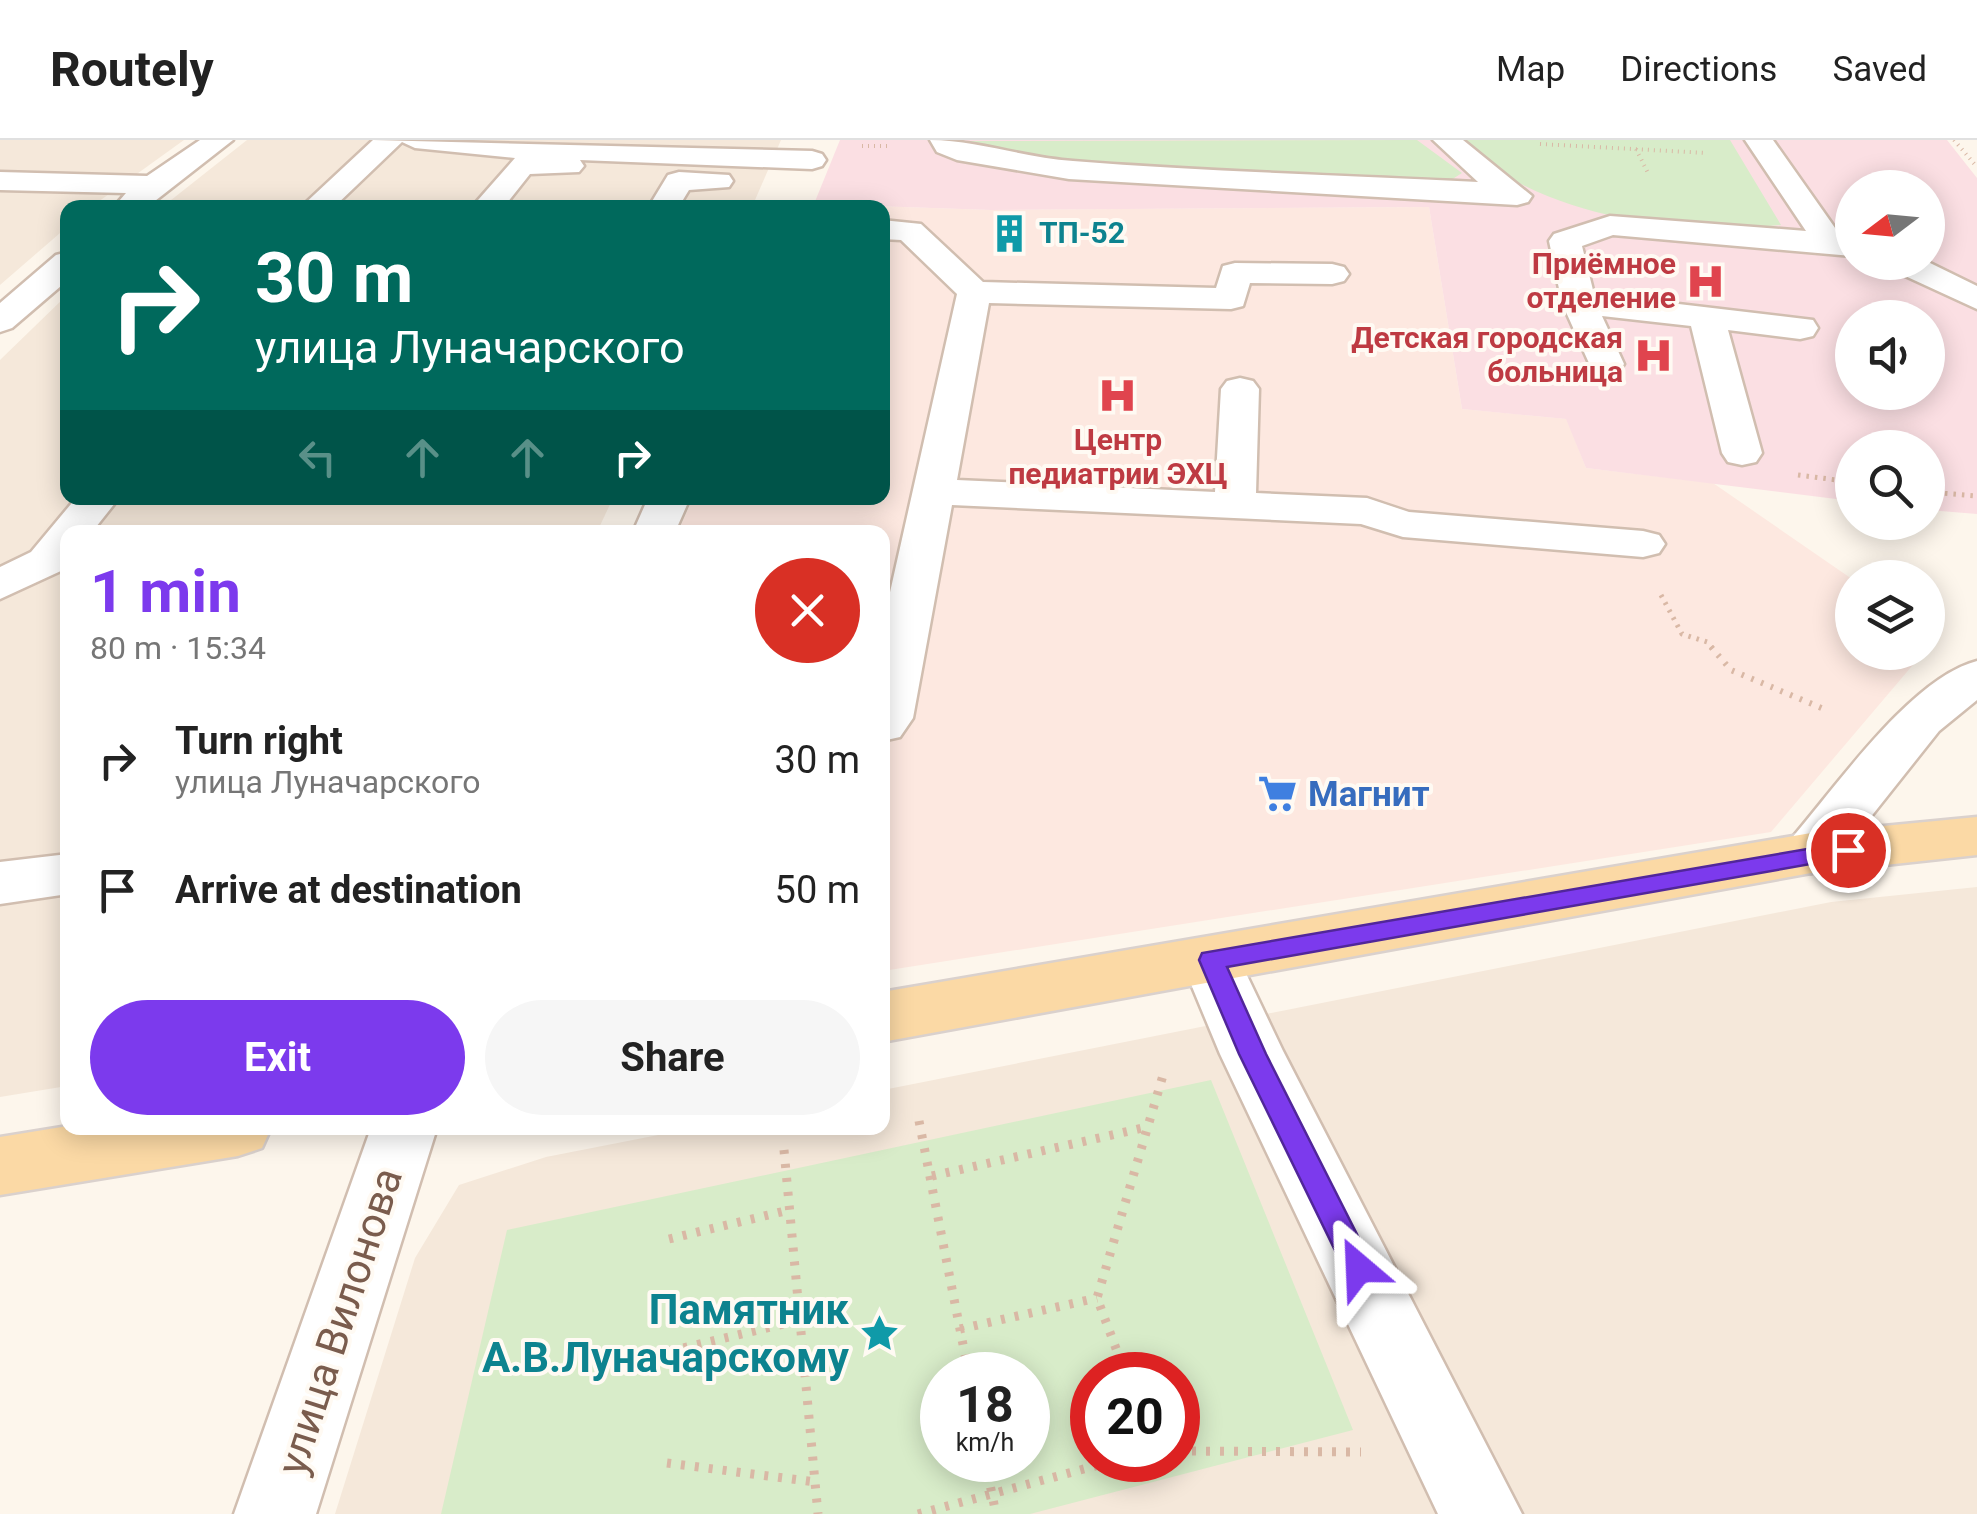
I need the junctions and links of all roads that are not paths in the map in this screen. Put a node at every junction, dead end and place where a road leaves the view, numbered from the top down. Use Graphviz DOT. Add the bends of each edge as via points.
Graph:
graph roads {
  1 [pos="208,140"];
  2 [pos="218,140"];
  3 [pos="390,140"];
  4 [pos="415,140"];
  5 [pos="944,140"];
  6 [pos="1447,140"];
  7 [pos="500,144"];
  8 [pos="1764,148"];
  9 [pos="810,164"];
  10 [pos="0,180"];
  11 [pos="153,185"];
  12 [pos="137,200"];
  13 [pos="325,200"];
  14 [pos="493,200"];
  15 [pos="668,200"];
  16 [pos="1537,204"];
  17 [pos="1610,226"];
  18 [pos="890,230"];
  19 [pos="1835,237"];
  20 [pos="1835,244"];
  21 [pos="1945,253"];
  22 [pos="1960,254"];
  23 [pos="60,269"];
  24 [pos="1332,274"];
  25 [pos="1938,280"];
  26 [pos="974,292"];
  27 [pos="1977,300"];
  28 [pos="1579,303"];
  29 [pos="0,320"];
  30 [pos="1707,320"];
  31 [pos="1800,328"];
  32 [pos="1606,364"];
  33 [pos="1240,388"];
  34 [pos="1742,454"];
  35 [pos="932,492"];
  36 [pos="92,505"];
  37 [pos="1235,506"];
  38 [pos="76,525"];
  39 [pos="1638,544"];
  40 [pos="60,545"];
  41 [pos="0,585"];
  42 [pos="1977,676"];
  43 [pos="890,708"];
  44 [pos="1977,836"];
  45 [pos="1811,854"];
  46 [pos="60,875"];
  47 [pos="0,883"];
  48 [pos="1211,960"];
  49 [pos="890,1017"];
  50 [pos="194,1135"];
  51 [pos="402,1135"];
  52 [pos="0,1166"];
  53 [pos="275,1514"];
  54 [pos="1481,1514"];
  1 -- 2 [label="street"];
  2 -- 11 [label="street"];
  3 -- 13 [label="street"];
  4 -- 7 [label="street"];
  5 -- 16 [label="street" via="967,154 1069,170"];
  6 -- 16 [label="street"];
  7 -- 9 [label="street"];
  8 -- 19 [label="street"];
  9 -- 14 [label="street" via="522,165"];
  9 -- 15 [label="street" via="715,188 679,181"];
  10 -- 11 [label="street"];
  11 -- 12 [label="street"];
  16 -- 17 [label="street"];
  17 -- 20 [label="street"];
  17 -- 28 [label="street" via="1564,241"];
  18 -- 26 [label="street" via="910,231"];
  21 -- 22 [label="street"];
  23 -- 29 [label="street"];
  24 -- 26 [label="street" via="1234,273 1231,300"];
  25 -- 27 [label="street"];
  26 -- 35 [label="street"];
  28 -- 30 [label="street"];
  28 -- 32 [label="street"];
  30 -- 31 [label="street"];
  30 -- 34 [label="street"];
  33 -- 37 [label="street"];
  35 -- 37 [label="street"];
  35 -- 43 [label="street"];
  36 -- 38 [label="street"];
  37 -- 39 [label="street" via="1367,511 1403,524"];
  40 -- 41 [label="street" via="46,562"];
  42 -- 45 [label="street" via="1921,720"];
  44 -- 45 [label="main road"];
  45 -- 48 [label="main road"];
  46 -- 47 [label="street"];
  48 -- 49 [label="main road"];
  48 -- 54 [label="street"];
  50 -- 52 [label="main road"];
  51 -- 53 [label="street, улица Вилонова"];
}
